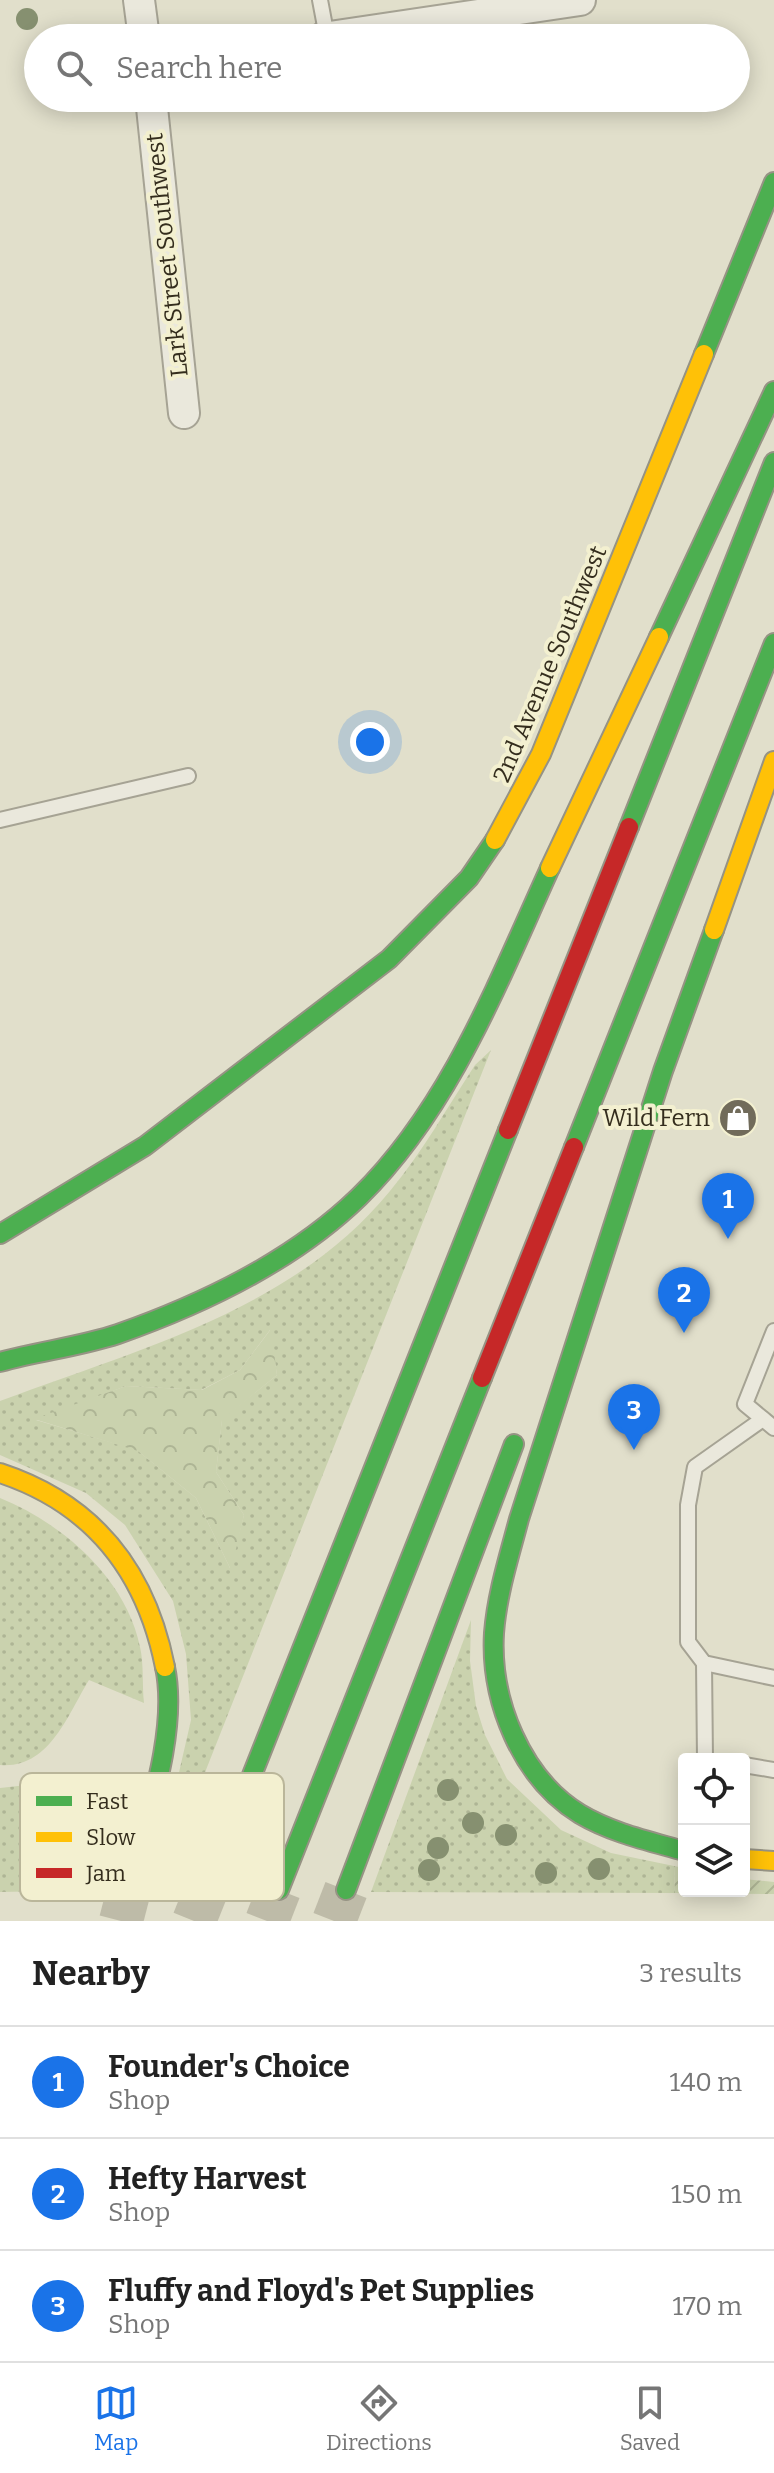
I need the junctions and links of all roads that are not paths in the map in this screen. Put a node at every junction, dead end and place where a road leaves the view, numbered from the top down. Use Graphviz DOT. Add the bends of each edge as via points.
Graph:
graph roads {
  1 [pos="139,0"];
  2 [pos="320,0"];
  3 [pos="580,0"];
  4 [pos="142,24"];
  5 [pos="323,24"];
  6 [pos="419,24"];
  7 [pos="152,112"];
  8 [pos="774,182"];
  9 [pos="774,391"];
  10 [pos="184,413"];
  11 [pos="774,462"];
  12 [pos="774,643"];
  13 [pos="774,761"];
  14 [pos="188,776"];
  15 [pos="0,820"];
  16 [pos="663,1071"];
  17 [pos="595,1221"];
  18 [pos="0,1234"];
  19 [pos="774,1331"];
  20 [pos="0,1362"];
  21 [pos="768,1424"];
  22 [pos="519,1428"];
  23 [pos="0,1473"];
  24 [pos="704,1663"];
  25 [pos="774,1678"];
  26 [pos="705,1753"];
  27 [pos="750,1766"];
  28 [pos="774,1770"];
  29 [pos="157,1773"];
  30 [pos="253,1773"];
  31 [pos="678,1849"];
  32 [pos="750,1859"];
  33 [pos="774,1861"];
  34 [pos="284,1877"];
  35 [pos="346,1890"];
  1 -- 4 [label="street"];
  2 -- 5 [label="lane"];
  3 -- 6 [label="street"];
  7 -- 10 [label="street, Lark Street Southwest"];
  8 -- 18 [label="main road, 2nd Avenue Southwest" via="541,754 489,851 389,959 145,1146"];
  9 -- 20 [label="main road" via="464,1048 405,1140 360,1197 295,1246 155,1320 84,1344"];
  11 -- 30 [label="main road"];
  12 -- 34 [label="main road"];
  13 -- 16 [label="main road"];
  14 -- 15 [label="lane"];
  16 -- 17 [label="main road" via="630,1125"];
  16 -- 31 [label="main road" via="519,1519 494,1650 501,1702 527,1764 569,1807 628,1836"];
  19 -- 21 [label="lane" via="745,1404"];
  21 -- 24 [label="lane" via="695,1467 688,1505 688,1642"];
  22 -- 35 [label="main road"];
  23 -- 29 [label="main road" via="33,1484 86,1517 127,1566 156,1622 170,1690"];
  24 -- 25 [label="lane"];
  24 -- 26 [label="lane"];
  27 -- 28 [label="lane"];
  32 -- 33 [label="main road"];
}
